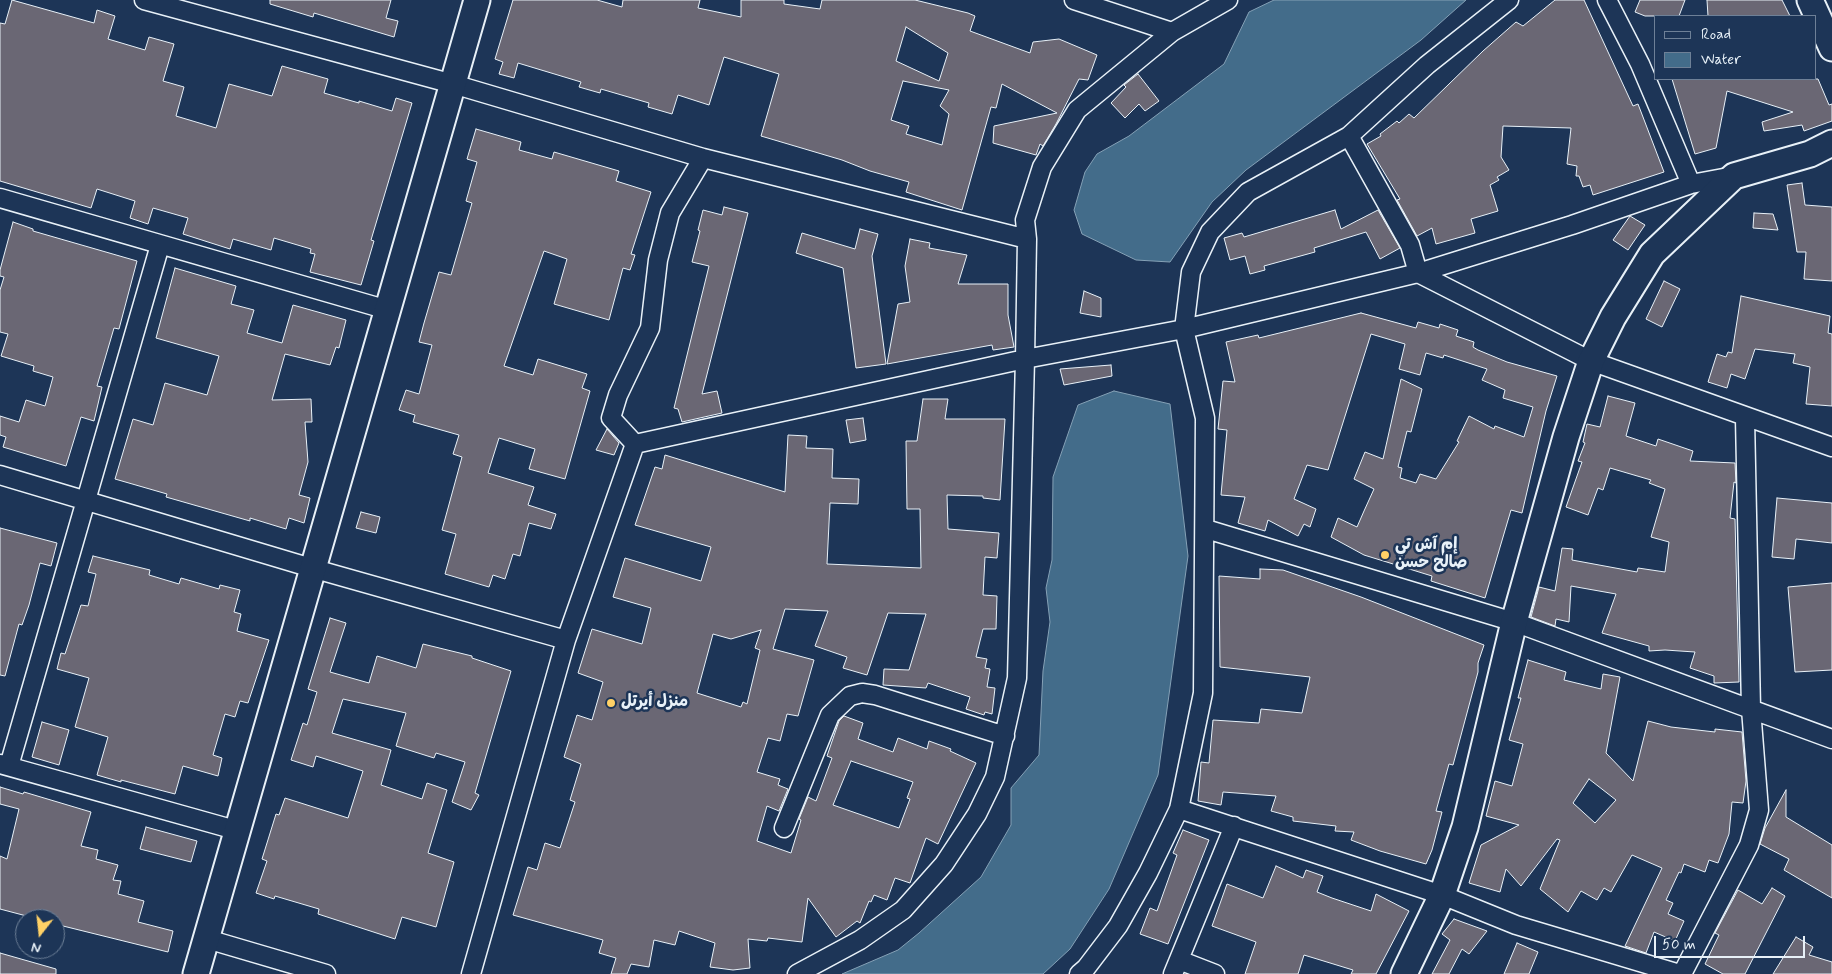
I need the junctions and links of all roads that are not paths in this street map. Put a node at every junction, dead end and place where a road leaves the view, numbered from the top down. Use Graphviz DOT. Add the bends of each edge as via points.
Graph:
graph roads {
  1 [pos="144,0"];
  2 [pos="477,0"];
  3 [pos="1074,0"];
  4 [pos="1228,0"];
  5 [pos="1509,0"];
  6 [pos="1606,0"];
  7 [pos="1810,0"];
  8 [pos="1817,15"];
  9 [pos="1817,15"];
  10 [pos="1172,32"];
  11 [pos="1832,48"];
  12 [pos="453,84"];
  13 [pos="1349,136"];
  14 [pos="1832,143"];
  15 [pos="1821,156"];
  16 [pos="703,158"];
  17 [pos="1734,176"];
  18 [pos="1691,184"];
  19 [pos="0,198"];
  20 [pos="1027,239"];
  21 [pos="160,245"];
  22 [pos="1418,274"];
  23 [pos="388,310"];
  24 [pos="1184,329"];
  25 [pos="1025,359"];
  26 [pos="1591,361"];
  27 [pos="1745,418"];
  28 [pos="635,444"];
  29 [pos="1832,447"];
  30 [pos="0,475"];
  31 [pos="87,500"];
  32 [pos="1206,529"];
  33 [pos="315,569"];
  34 [pos="1514,622"];
  35 [pos="566,640"];
  36 [pos="1751,709"];
  37 [pos="1005,736"];
  38 [pos="1832,739"];
  39 [pos="5,765"];
  40 [pos="1179,809"];
  41 [pos="1234,826"];
  42 [pos="784,828"];
  43 [pos="239,831"];
  44 [pos="1442,895"];
  45 [pos="206,939"];
  46 [pos="1176,967"];
  47 [pos="196,974"];
  48 [pos="326,974"];
  49 [pos="471,974"];
  50 [pos="797,974"];
  51 [pos="1079,974"];
  52 [pos="1215,974"];
  53 [pos="1404,974"];
  54 [pos="1681,974"];
  1 -- 12 [label="street"];
  2 -- 12 [label="street"];
  3 -- 10 [label="street"];
  4 -- 10 [label="street"];
  5 -- 13 [label="street" via="1427,66"];
  6 -- 18 [label="street" via="1640,64"];
  7 -- 8 [label="street"];
  9 -- 11 [label="street"];
  10 -- 20 [label="street" via="1077,110 1042,167 1024,220"];
  12 -- 16 [label="street"];
  12 -- 23 [label="street"];
  13 -- 22 [label="street" via="1410,245"];
  13 -- 24 [label="street" via="1248,192 1210,232 1191,272"];
  14 -- 15 [label="street"];
  15 -- 17 [label="street"];
  16 -- 20 [label="street"];
  16 -- 28 [label="street" via="670,213 658,260 650,328 618,395 611,418"];
  17 -- 18 [label="street"];
  17 -- 26 [label="street" via="1652,254 1613,317"];
  18 -- 22 [label="street" via="1572,226"];
  19 -- 21 [label="street"];
  20 -- 25 [label="street"];
  21 -- 23 [label="street"];
  21 -- 31 [label="street"];
  22 -- 24 [label="street"];
  22 -- 26 [label="street"];
  23 -- 33 [label="street"];
  24 -- 25 [label="street"];
  24 -- 32 [label="street" via="1205,418"];
  25 -- 28 [label="street"];
  25 -- 37 [label="street" via="1017,678"];
  26 -- 27 [label="street"];
  26 -- 34 [label="street"];
  27 -- 29 [label="street"];
  27 -- 36 [label="street"];
  28 -- 35 [label="street"];
  30 -- 31 [label="street"];
  31 -- 33 [label="street"];
  31 -- 39 [label="street"];
  32 -- 34 [label="street"];
  32 -- 40 [label="street" via="1203,693"];
  33 -- 35 [label="street"];
  33 -- 43 [label="street"];
  34 -- 36 [label="street"];
  34 -- 44 [label="street" via="1465,827"];
  35 -- 49 [label="street"];
  36 -- 38 [label="street"];
  36 -- 54 [label="street" via="1759,810 1756,828"];
  37 -- 42 [label="street" via="875,695 862,693 850,696 830,715"];
  37 -- 50 [label="street" via="992,784 977,814 944,864 903,910 860,940"];
  39 -- 43 [label="street"];
  40 -- 41 [label="street"];
  40 -- 51 [label="street" via="1118,926"];
  41 -- 44 [label="street"];
  41 -- 46 [label="street"];
  43 -- 45 [label="street"];
  44 -- 53 [label="street"];
  44 -- 54 [label="street" via="1516,925"];
  45 -- 47 [label="street"];
  45 -- 48 [label="street"];
  46 -- 52 [label="street"];
}
